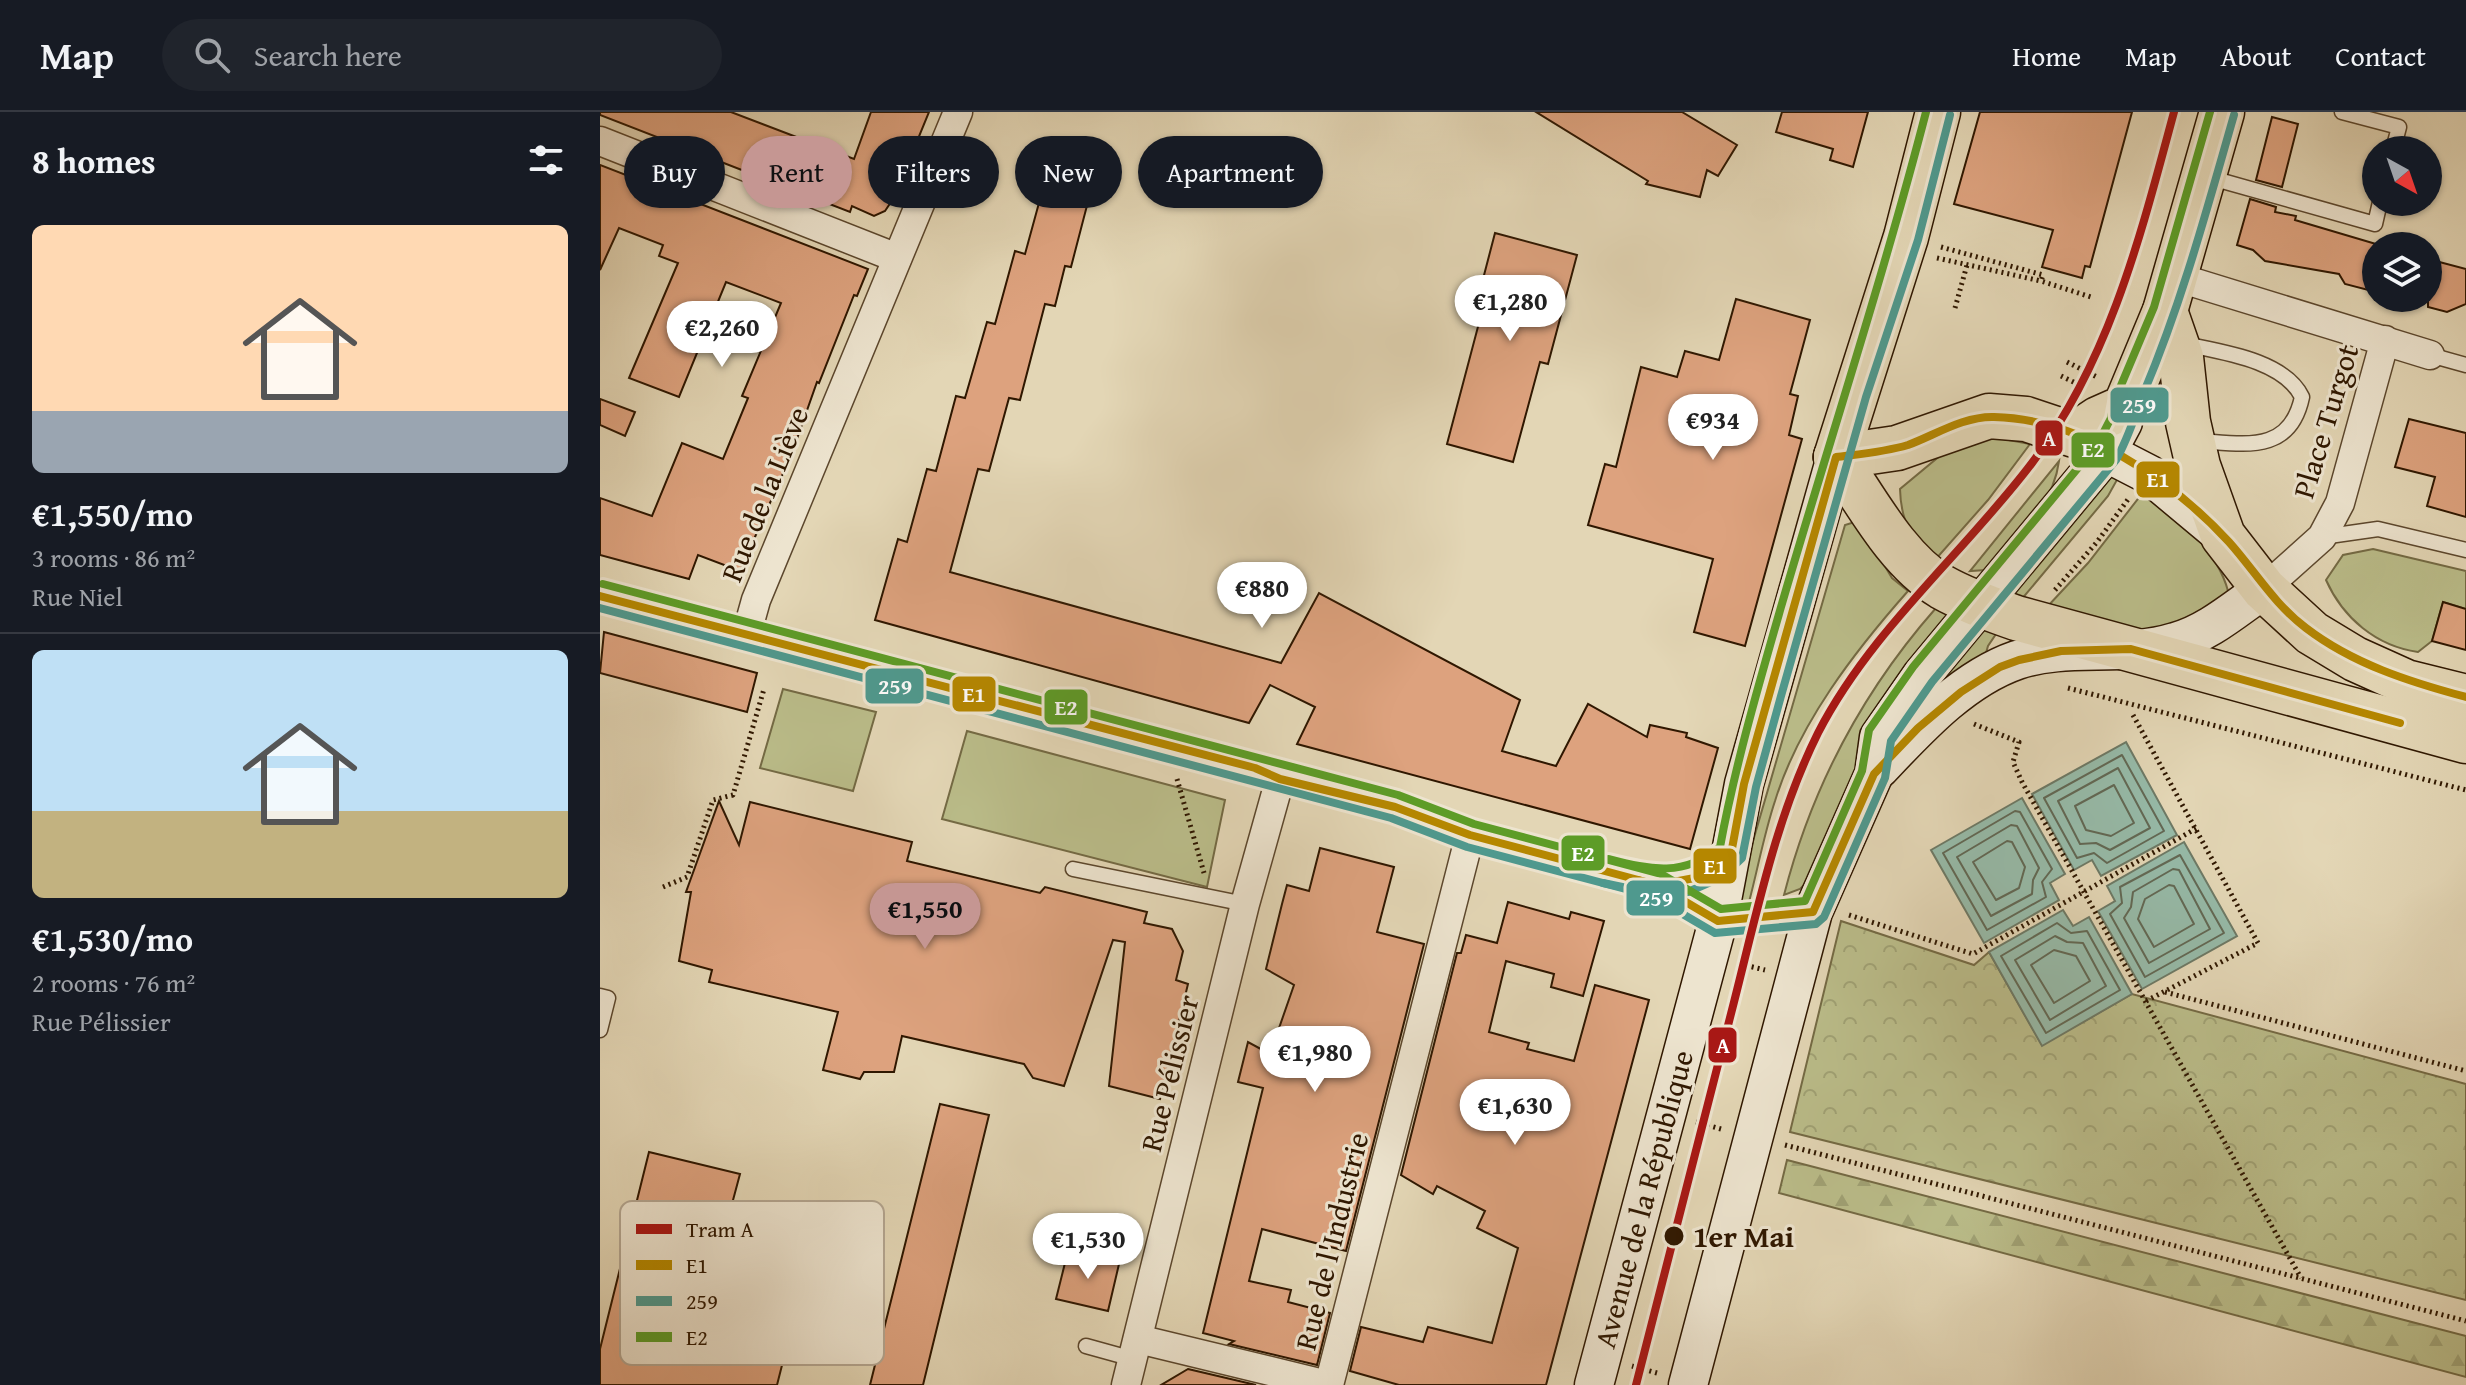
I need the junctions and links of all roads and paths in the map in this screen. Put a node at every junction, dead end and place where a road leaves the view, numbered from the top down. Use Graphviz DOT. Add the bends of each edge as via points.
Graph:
graph roads {
  1 [pos="958,112"];
  2 [pos="1938,112"];
  3 [pos="2222,112"];
  4 [pos="2342,112"];
  5 [pos="2397,136"];
  6 [pos="600,141"];
  7 [pos="2204,176"];
  8 [pos="2377,216"];
  9 [pos="1959,252"];
  10 [pos="1928,256"];
  11 [pos="897,258"];
  12 [pos="1967,265"];
  13 [pos="2041,281"];
  14 [pos="2094,298"];
  15 [pos="1955,308"];
  16 [pos="2172,310"];
  17 [pos="2385,340"];
  18 [pos="2430,355"];
  19 [pos="2466,365"];
  20 [pos="2061,376"];
  21 [pos="2079,385"];
  22 [pos="2192,440"];
  23 [pos="2091,444"];
  24 [pos="1836,457"];
  25 [pos="2135,490"];
  26 [pos="2223,536"];
  27 [pos="2322,537"];
  28 [pos="2466,550"];
  29 [pos="2264,589"];
  30 [pos="2054,592"];
  31 [pos="600,596"];
  32 [pos="1980,605"];
  33 [pos="746,636"];
  34 [pos="2131,649"];
  35 [pos="2019,660"];
  36 [pos="764,689"];
  37 [pos="2466,697"];
  38 [pos="2133,715"];
  39 [pos="1963,717"];
  40 [pos="2466,741"];
  41 [pos="1167,746"];
  42 [pos="1874,774"];
  43 [pos="1280,779"];
  44 [pos="2466,790"];
  45 [pos="2197,828"];
  46 [pos="1470,835"];
  47 [pos="1731,854"];
  48 [pos="1073,869"];
  49 [pos="1657,885"];
  50 [pos="663,887"];
  51 [pos="2083,892"];
  52 [pos="1212,897"];
  53 [pos="1245,904"];
  54 [pos="1828,912"];
  55 [pos="1712,938"];
  56 [pos="1794,978"];
  57 [pos="2164,991"];
  58 [pos="600,996"];
  59 [pos="2144,1002"];
  60 [pos="600,1030"];
  61 [pos="2466,1071"];
  62 [pos="1665,1115"];
  63 [pos="1753,1137"];
  64 [pos="2301,1278"];
  65 [pos="2466,1321"];
  66 [pos="1086,1346"];
  67 [pos="1132,1361"];
  68 [pos="1329,1385"];
  69 [pos="1594,1385"];
  70 [pos="1688,1385"];
  1 -- 11 [label="street, Rue de la Liève"];
  2 -- 24 [label="main road, Avenue de la République" via="1906,237"];
  3 -- 7 [label="main road"];
  4 -- 5 [label="lane" via="2399,127"];
  6 -- 11 [label="street"];
  7 -- 8 [label="lane" via="2375,224"];
  7 -- 16 [label="main road"];
  9 -- 13 [label="path" via="2043,275"];
  10 -- 12 [label="path"];
  11 -- 33 [label="street, Rue de la Liève" via="756,600"];
  12 -- 13 [label="path"];
  12 -- 15 [label="path"];
  13 -- 14 [label="path"];
  16 -- 17 [label="street, Place Turgot"];
  16 -- 22 [label="main road"];
  16 -- 22 [label="lane" via="2218,351 2274,370 2296,385 2302,397 2292,427 2277,438 2248,444"];
  16 -- 23 [label="main road" via="2125,407 2098,419"];
  17 -- 18 [label="street, Place Turgot"];
  17 -- 27 [label="street, Place Turgot" via="2340,503"];
  18 -- 19 [label="lane"];
  20 -- 21 [label="path"];
  22 -- 26 [label="main road"];
  23 -- 24 [label="main road" via="2026,419 1989,416 1897,448"];
  23 -- 26 [label="main road" via="2150,475"];
  23 -- 32 [label="main road" via="2075,457 2069,496"];
  24 -- 32 [label="main road" via="1915,566"];
  24 -- 47 [label="main road, Avenue de la République" via="1744,784"];
  25 -- 30 [label="path"];
  26 -- 29 [label="main road"];
  27 -- 28 [label="lane" via="2378,529"];
  27 -- 29 [label="street, Place Turgot"];
  29 -- 34 [label="main road" via="2204,631 2173,643"];
  29 -- 37 [label="main road" via="2312,633 2355,659 2406,682"];
  31 -- 33 [label="street"];
  32 -- 34 [label="main road"];
  32 -- 42 [label="main road" via="1879,737"];
  33 -- 41 [label="street"];
  34 -- 35 [label="main road" via="2061,651"];
  34 -- 40 [label="main road"];
  35 -- 42 [label="main road" via="1961,692"];
  35 -- 44 [label="path" via="2027,675 2039,680"];
  36 -- 50 [label="path" via="733,795 713,800 687,877"];
  38 -- 45 [label="path"];
  39 -- 51 [label="path" via="1982,730 2019,742 2013,762"];
  41 -- 43 [label="street"];
  41 -- 52 [label="path"];
  42 -- 54 [label="main road"];
  43 -- 46 [label="street" via="1395,807"];
  43 -- 53 [label="street, Rue Pélissier"];
  45 -- 51 [label="path"];
  45 -- 57 [label="path" via="2258,943"];
  46 -- 49 [label="street"];
  46 -- 68 [label="street, Rue de l'Industrie"];
  47 -- 49 [label="street" via="1700,877"];
  47 -- 55 [label="main road, Avenue de la République"];
  48 -- 52 [label="lane"];
  49 -- 55 [label="street"];
  51 -- 54 [label="path" via="1973,954"];
  51 -- 59 [label="path"];
  52 -- 53 [label="lane"];
  53 -- 67 [label="street, Rue Pélissier"];
  54 -- 55 [label="street"];
  54 -- 56 [label="main road"];
  55 -- 56 [label="path"];
  55 -- 62 [label="main road, Avenue de la République"];
  56 -- 63 [label="main road"];
  57 -- 59 [label="path"];
  57 -- 61 [label="path"];
  58 -- 60 [label="lane" via="608,998"];
  59 -- 64 [label="path"];
  62 -- 63 [label="path"];
  62 -- 69 [label="main road, Avenue de la République"];
  63 -- 64 [label="path"];
  63 -- 70 [label="main road"];
  64 -- 65 [label="path"];
  66 -- 67 [label="lane"];
  67 -- 68 [label="street"];
}
